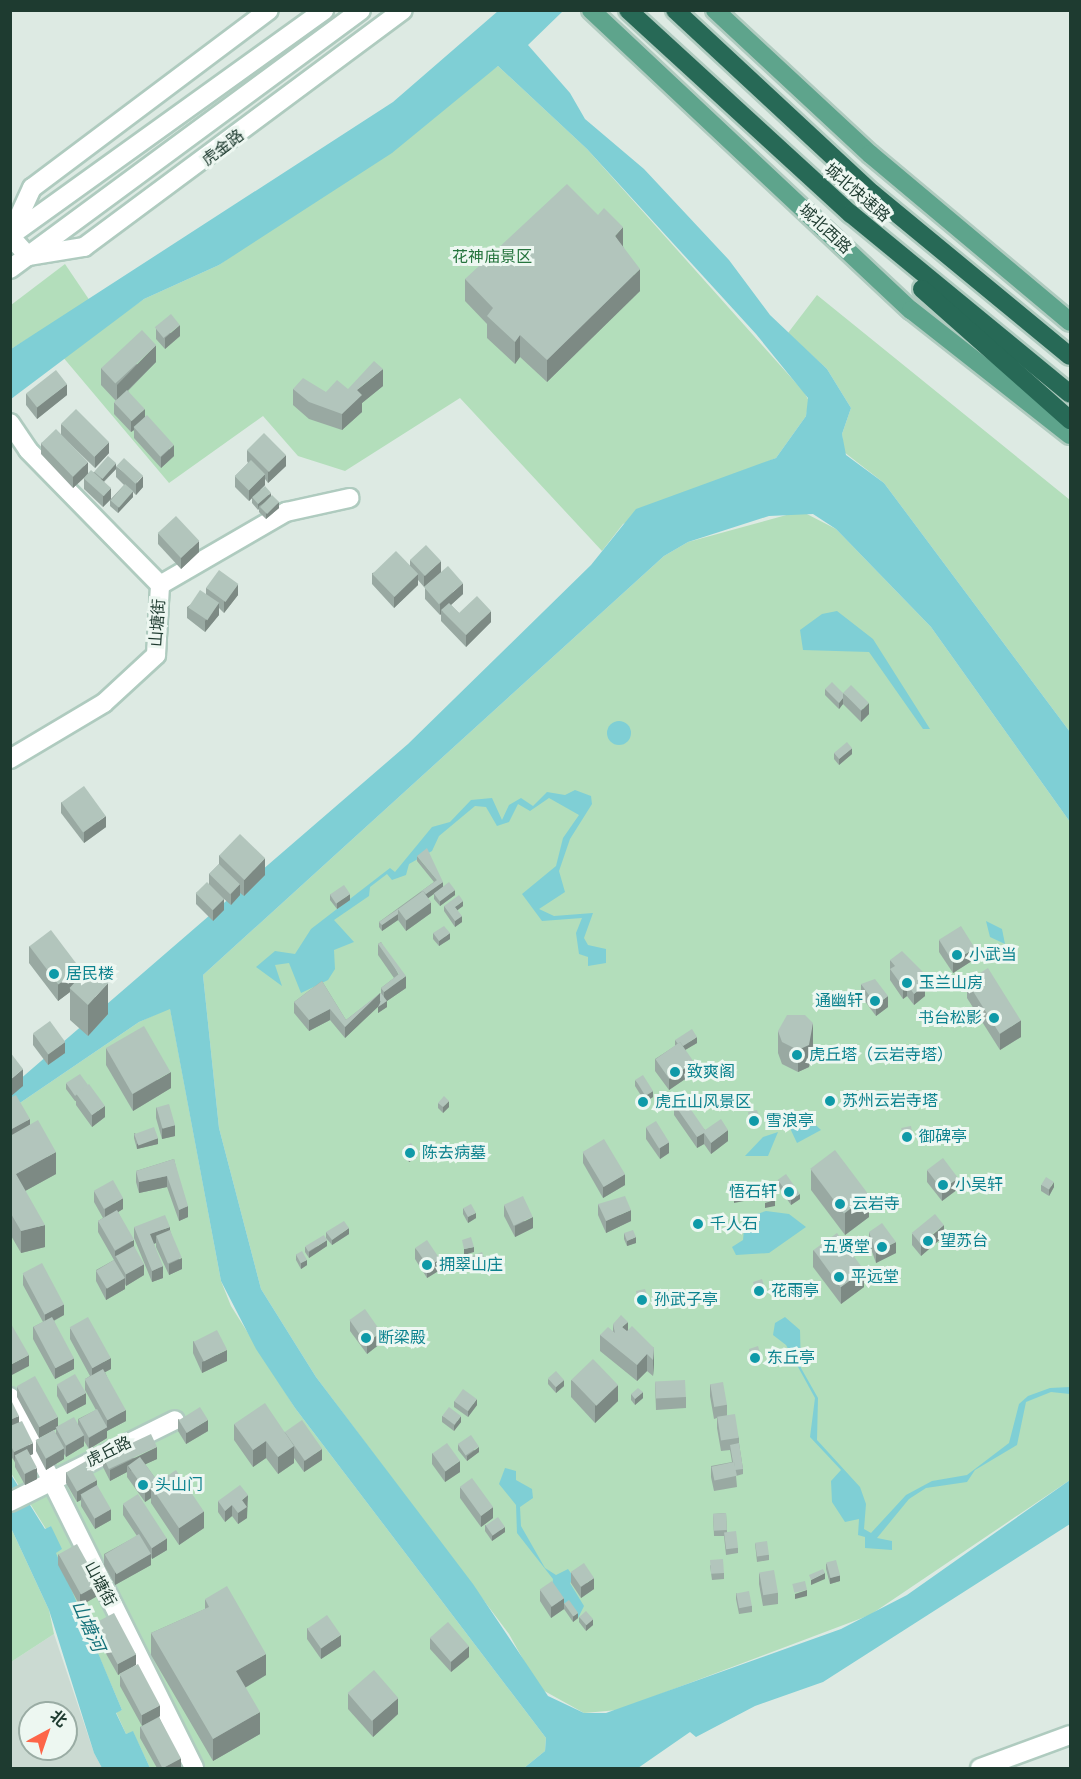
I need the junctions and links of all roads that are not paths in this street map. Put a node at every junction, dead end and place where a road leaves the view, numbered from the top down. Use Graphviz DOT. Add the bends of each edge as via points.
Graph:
graph roads {
  1 [pos="269,10"];
  2 [pos="324,10"];
  3 [pos="362,10"];
  4 [pos="403,10"];
  5 [pos="591,10"];
  6 [pos="628,10"];
  7 [pos="675,10"];
  8 [pos="715,10"];
  9 [pos="851,214"];
  10 [pos="10,236"];
  11 [pos="28,256"];
  12 [pos="10,268"];
  13 [pos="1071,322"];
  14 [pos="1071,356"];
  15 [pos="1071,394"];
  16 [pos="1071,420"];
  17 [pos="12,425"];
  18 [pos="1071,435"];
  19 [pos="349,498"];
  20 [pos="160,585"];
  21 [pos="10,759"];
  22 [pos="10,1397"];
  23 [pos="175,1420"];
  24 [pos="50,1484"];
  25 [pos="10,1502"];
  26 [pos="1071,1735"];
  27 [pos="194,1768"];
  28 [pos="980,1768"];
  1 -- 10 [label="street" via="32,188"];
  2 -- 10 [label="street"];
  3 -- 11 [label="street, 虎金路"];
  4 -- 11 [label="street, 虎金路" via="84,247"];
  5 -- 18 [label="main road, 城北西路" via="911,310"];
  6 -- 9 [label="highway, 城北快速路"];
  7 -- 14 [label="highway, 城北快速路" via="872,193"];
  8 -- 13 [label="main road" via="870,154"];
  9 -- 15 [label="highway, 城北快速路"];
  9 -- 16 [label="highway" via="917,285"];
  10 -- 11 [label="street"];
  11 -- 12 [label="street, 虎金路"];
  17 -- 20 [label="street" via="28,450"];
  19 -- 20 [label="street, 山塘街" via="286,512"];
  20 -- 21 [label="street, 山塘街" via="156,655 104,703"];
  22 -- 24 [label="street, 山塘街"];
  23 -- 24 [label="street, 虎丘路"];
  24 -- 25 [label="street, 虎丘路"];
  24 -- 27 [label="street, 山塘街"];
  26 -- 28 [label="street"];
}
